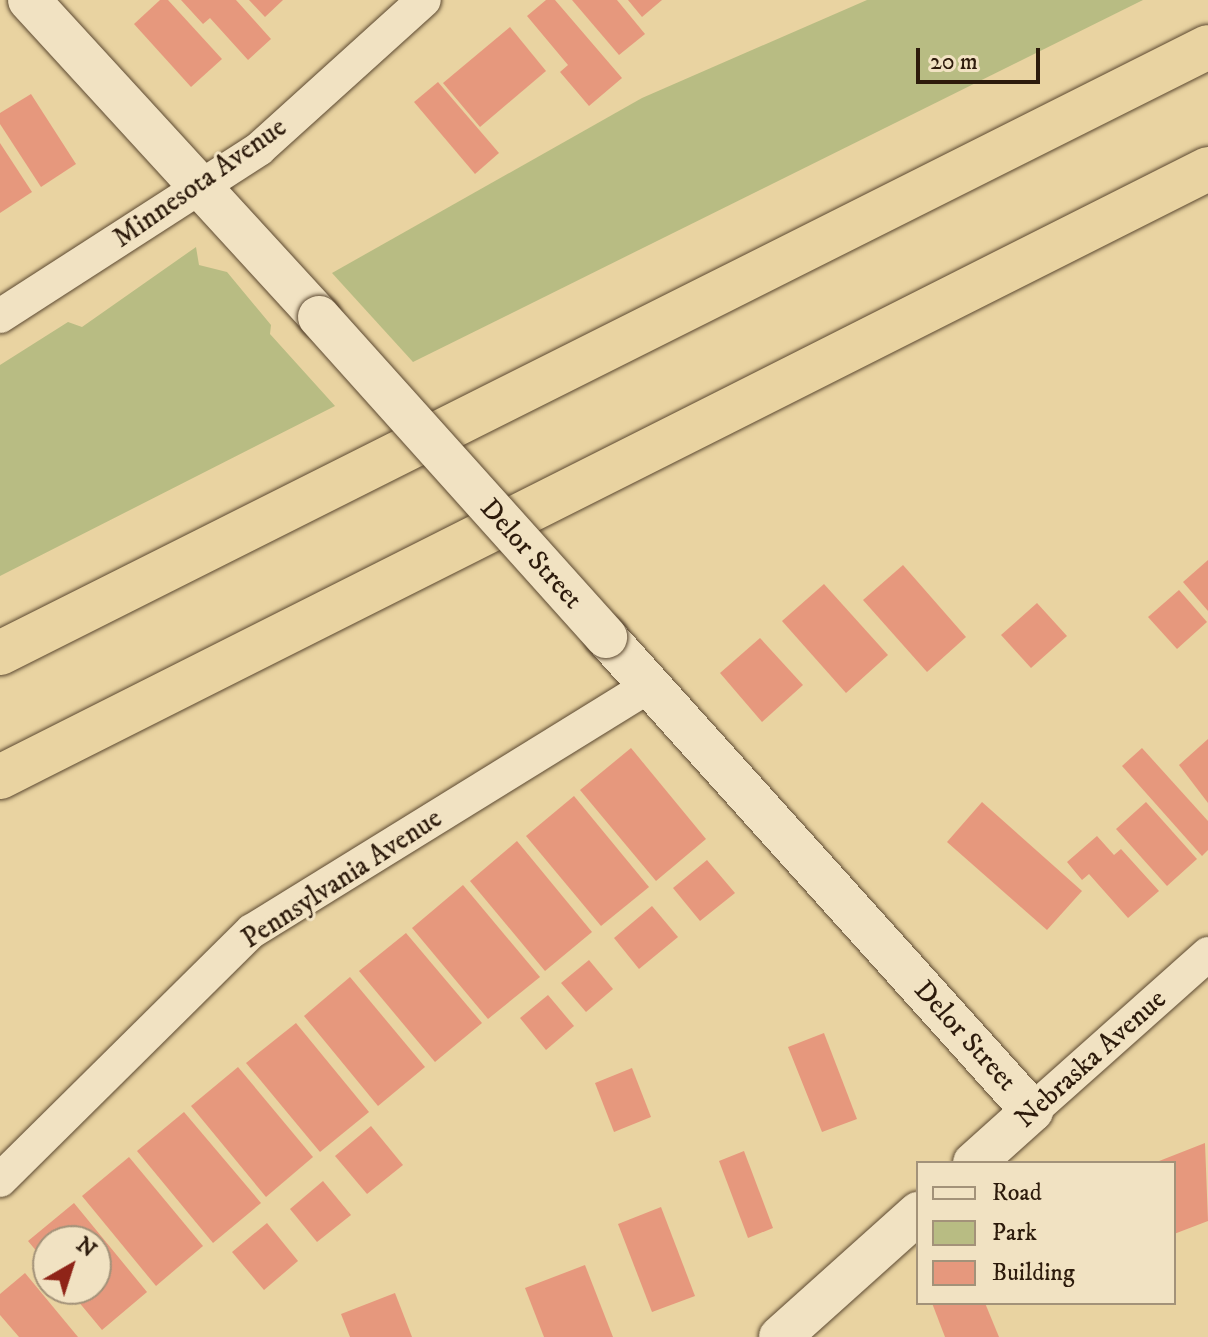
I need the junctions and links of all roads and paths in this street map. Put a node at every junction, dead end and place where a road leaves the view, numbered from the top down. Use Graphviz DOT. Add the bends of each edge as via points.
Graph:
graph roads {
  1 [pos="29,0"];
  2 [pos="424,0"];
  3 [pos="1208,47"];
  4 [pos="1208,169"];
  5 [pos="203,188"];
  6 [pos="0,316"];
  7 [pos="0,653"];
  8 [pos="649,686"];
  9 [pos="0,777"];
  10 [pos="1208,954"];
  11 [pos="1032,1111"];
  12 [pos="976,1161"];
  13 [pos="0,1180"];
  14 [pos="916,1215"];
  15 [pos="780,1337"];
  1 -- 5 [label="street, Delor Street"];
  2 -- 5 [label="street, Minnesota Avenue" via="259,149"];
  3 -- 7 [label="highway"];
  4 -- 9 [label="highway"];
  5 -- 6 [label="street, Minnesota Avenue"];
  5 -- 8 [label="street, Delor Street, bridge"];
  8 -- 11 [label="street, Delor Street"];
  8 -- 13 [label="street, Pennsylvania Avenue" via="252,931"];
  10 -- 11 [label="street, Nebraska Avenue"];
  11 -- 12 [label="street, Nebraska Avenue"];
  14 -- 15 [label="street"];
}
